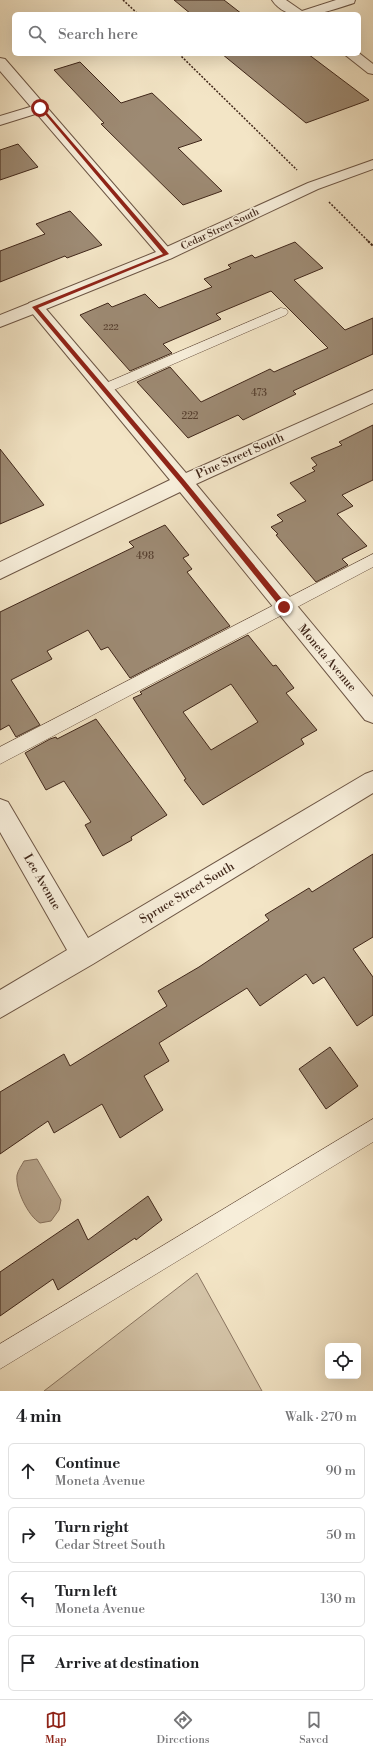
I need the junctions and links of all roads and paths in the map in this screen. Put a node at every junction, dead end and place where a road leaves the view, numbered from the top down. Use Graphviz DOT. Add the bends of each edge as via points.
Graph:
graph roads {
  1 [pos="123,0"];
  2 [pos="278,0"];
  3 [pos="349,0"];
  4 [pos="136,12"];
  5 [pos="294,12"];
  6 [pos="312,12"];
  7 [pos="181,56"];
  8 [pos="354,56"];
  9 [pos="0,62"];
  10 [pos="373,70"];
  11 [pos="40,108"];
  12 [pos="0,121"];
  13 [pos="373,164"];
  14 [pos="313,186"];
  15 [pos="373,246"];
  16 [pos="166,254"];
  17 [pos="35,307"];
  18 [pos="281,312"];
  19 [pos="0,321"];
  20 [pos="104,389"];
  21 [pos="373,396"];
  22 [pos="183,482"];
  23 [pos="373,560"];
  24 [pos="0,571"];
  25 [pos="284,607"];
  26 [pos="373,713"];
  27 [pos="0,756"];
  28 [pos="373,781"];
  29 [pos="0,810"];
  30 [pos="84,955"];
  31 [pos="0,1005"];
  32 [pos="373,1130"];
  33 [pos="0,1357"];
  1 -- 4 [label="path"];
  2 -- 5 [label="street"];
  3 -- 6 [label="street"];
  7 -- 14 [label="path"];
  8 -- 10 [label="street"];
  9 -- 11 [label="street"];
  11 -- 12 [label="street"];
  11 -- 16 [label="street"];
  13 -- 14 [label="street, Cedar Street South"];
  14 -- 15 [label="path"];
  14 -- 16 [label="street, Cedar Street South"];
  16 -- 17 [label="street, Cedar Street South"];
  17 -- 19 [label="street, Cedar Street South"];
  17 -- 20 [label="street, Moneta Avenue"];
  18 -- 20 [label="lane"];
  20 -- 22 [label="street, Moneta Avenue"];
  21 -- 22 [label="street, Pine Street South"];
  22 -- 24 [label="street, Pine Street South"];
  22 -- 25 [label="street, Moneta Avenue"];
  23 -- 25 [label="lane"];
  25 -- 26 [label="street, Moneta Avenue"];
  25 -- 27 [label="lane"];
  28 -- 30 [label="street, Spruce Street South"];
  29 -- 30 [label="street, Lee Avenue"];
  30 -- 31 [label="street, Spruce Street South"];
  32 -- 33 [label="lane"];
}
